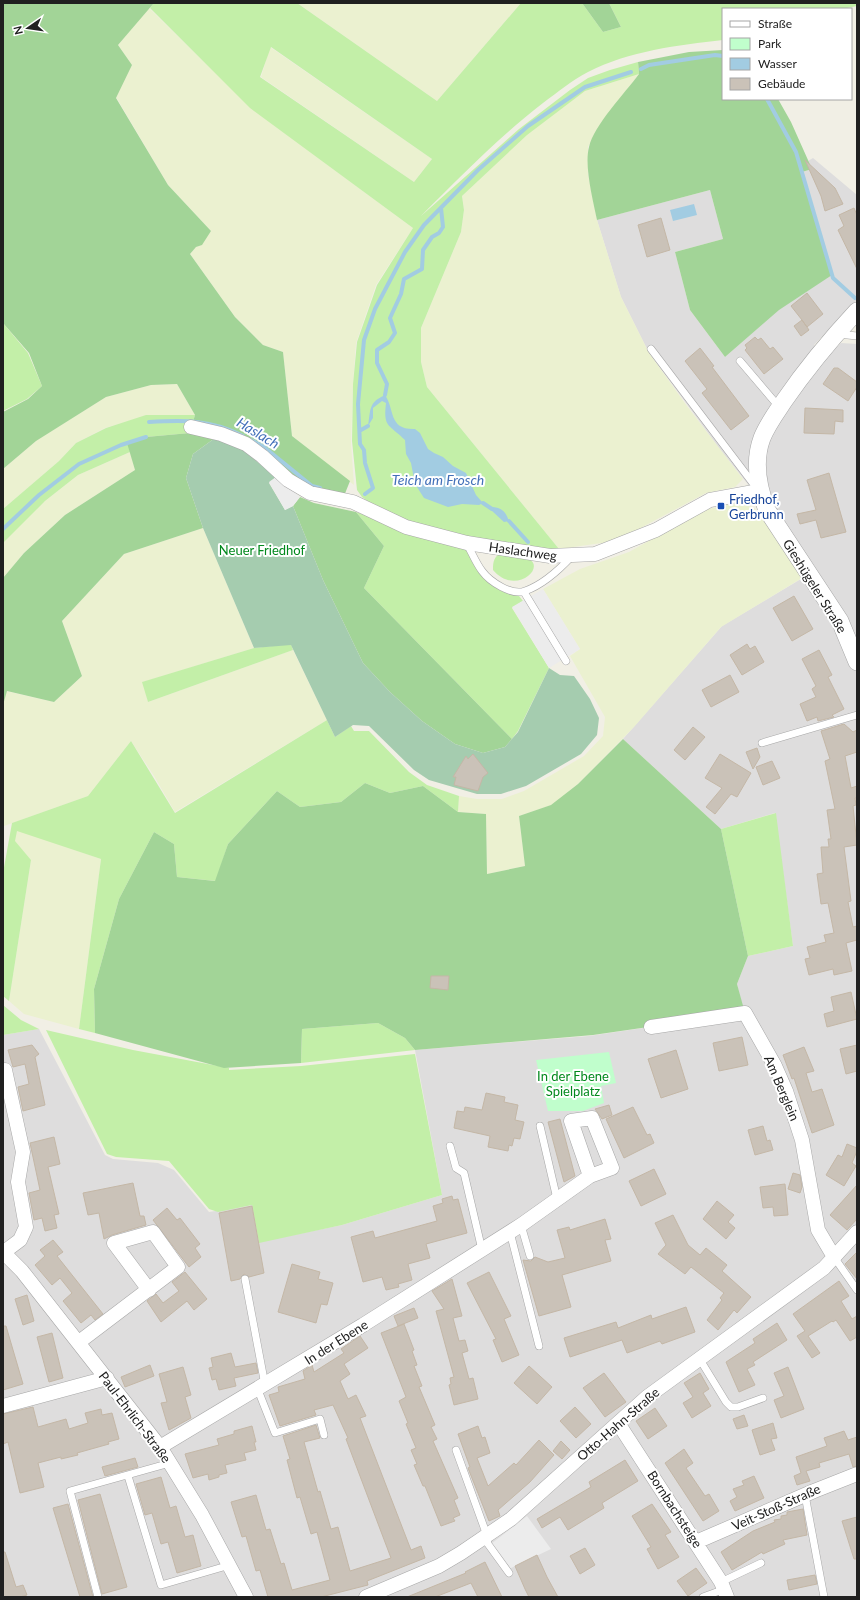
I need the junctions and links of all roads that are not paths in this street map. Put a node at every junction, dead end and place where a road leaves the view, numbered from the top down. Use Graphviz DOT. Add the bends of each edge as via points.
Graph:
graph roads {
  1 [pos="857,311"];
  2 [pos="836,334"];
  3 [pos="857,336"];
  4 [pos="651,350"];
  5 [pos="740,361"];
  6 [pos="780,408"];
  7 [pos="191,427"];
  8 [pos="759,491"];
  9 [pos="467,543"];
  10 [pos="572,556"];
  11 [pos="524,592"];
  12 [pos="566,661"];
  13 [pos="857,662"];
  14 [pos="857,715"];
  15 [pos="762,744"];
  16 [pos="651,1027"];
  17 [pos="3,1071"];
  18 [pos="540,1126"];
  19 [pos="450,1146"];
  20 [pos="590,1176"];
  21 [pos="557,1199"];
  22 [pos="515,1229"];
  23 [pos="857,1232"];
  24 [pos="482,1250"];
  25 [pos="4,1252"];
  26 [pos="530,1256"];
  27 [pos="834,1257"];
  28 [pos="244,1280"];
  29 [pos="149,1290"];
  30 [pos="857,1290"];
  31 [pos="79,1342"];
  32 [pos="539,1346"];
  33 [pos="700,1358"];
  34 [pos="107,1378"];
  35 [pos="261,1388"];
  36 [pos="764,1398"];
  37 [pos="3,1406"];
  38 [pos="618,1423"];
  39 [pos="324,1436"];
  40 [pos="160,1447"];
  41 [pos="456,1450"];
  42 [pos="170,1464"];
  43 [pos="857,1474"];
  44 [pos="128,1476"];
  45 [pos="805,1494"];
  46 [pos="487,1536"];
  47 [pos="696,1542"];
  48 [pos="761,1563"];
  49 [pos="230,1565"];
  50 [pos="509,1573"];
  51 [pos="725,1589"];
  52 [pos="98,1597"];
  53 [pos="246,1597"];
  54 [pos="366,1597"];
  55 [pos="703,1597"];
  56 [pos="824,1597"];
  1 -- 2 [label="street, Gieshügeler Straße"];
  2 -- 3 [label="lane"];
  2 -- 6 [label="street, Gieshügeler Straße" via="803,373"];
  4 -- 8 [label="lane, Gieshügeler Straße"];
  5 -- 6 [label="lane"];
  6 -- 8 [label="street, Gieshügeler Straße" via="762,439 757,464"];
  7 -- 9 [label="street, Haslachweg" via="221,434 246,444 288,480 310,493 352,502 406,527"];
  8 -- 10 [label="street, Haslachweg" via="710,500 625,544 595,554"];
  8 -- 13 [label="street, Gieshügeler Straße" via="767,510 840,621"];
  9 -- 10 [label="street, Haslachweg" via="550,556"];
  9 -- 11 [label="lane" via="483,572 495,583 509,590"];
  10 -- 11 [label="lane" via="555,574"];
  11 -- 12 [label="lane"];
  14 -- 15 [label="lane"];
  16 -- 27 [label="street, Am Berglein" via="745,1013 775,1066 789,1098 802,1140 818,1230"];
  17 -- 25 [label="street" via="5,1070 23,1152 18,1182 26,1227 20,1240"];
  18 -- 21 [label="lane"];
  19 -- 24 [label="lane" via="456,1168 464,1174"];
  20 -- 21 [label="street, In der Ebene"];
  21 -- 22 [label="street, In der Ebene"];
  22 -- 24 [label="street, In der Ebene"];
  22 -- 26 [label="lane"];
  22 -- 32 [label="lane"];
  23 -- 27 [label="street, Otto-Hahn-Straße"];
  24 -- 35 [label="street, In der Ebene"];
  25 -- 31 [label="street, Paul-Ehrlich-Straße"];
  27 -- 30 [label="lane"];
  27 -- 33 [label="street, Otto-Hahn-Straße" via="824,1268"];
  28 -- 35 [label="lane"];
  29 -- 29 [label="street" via="178,1267 153,1232 114,1243"];
  29 -- 31 [label="street"];
  31 -- 34 [label="street, Paul-Ehrlich-Straße"];
  33 -- 36 [label="lane" via="731,1407"];
  33 -- 38 [label="street, Otto-Hahn-Straße" via="647,1397"];
  34 -- 37 [label="street"];
  34 -- 40 [label="street, Paul-Ehrlich-Straße"];
  35 -- 39 [label="lane" via="275,1433 320,1419"];
  35 -- 40 [label="street, In der Ebene"];
  38 -- 46 [label="street, Otto-Hahn-Straße" via="511,1519"];
  38 -- 47 [label="street, Bornbachsteige"];
  40 -- 42 [label="street, Paul-Ehrlich-Straße"];
  41 -- 46 [label="lane"];
  42 -- 44 [label="lane"];
  42 -- 49 [label="street, Paul-Ehrlich-Straße"];
  43 -- 45 [label="street, Veit-Stoß-Straße"];
  44 -- 49 [label="lane" via="161,1585"];
  44 -- 52 [label="lane" via="70,1491"];
  45 -- 47 [label="street, Veit-Stoß-Straße"];
  45 -- 56 [label="lane"];
  46 -- 50 [label="lane" via="488,1544"];
  46 -- 54 [label="street, Otto-Hahn-Straße" via="439,1566"];
  47 -- 51 [label="street, Bornbachsteige"];
  48 -- 51 [label="lane"];
  49 -- 53 [label="street, Paul-Ehrlich-Straße"];
  51 -- 55 [label="lane"];
}
